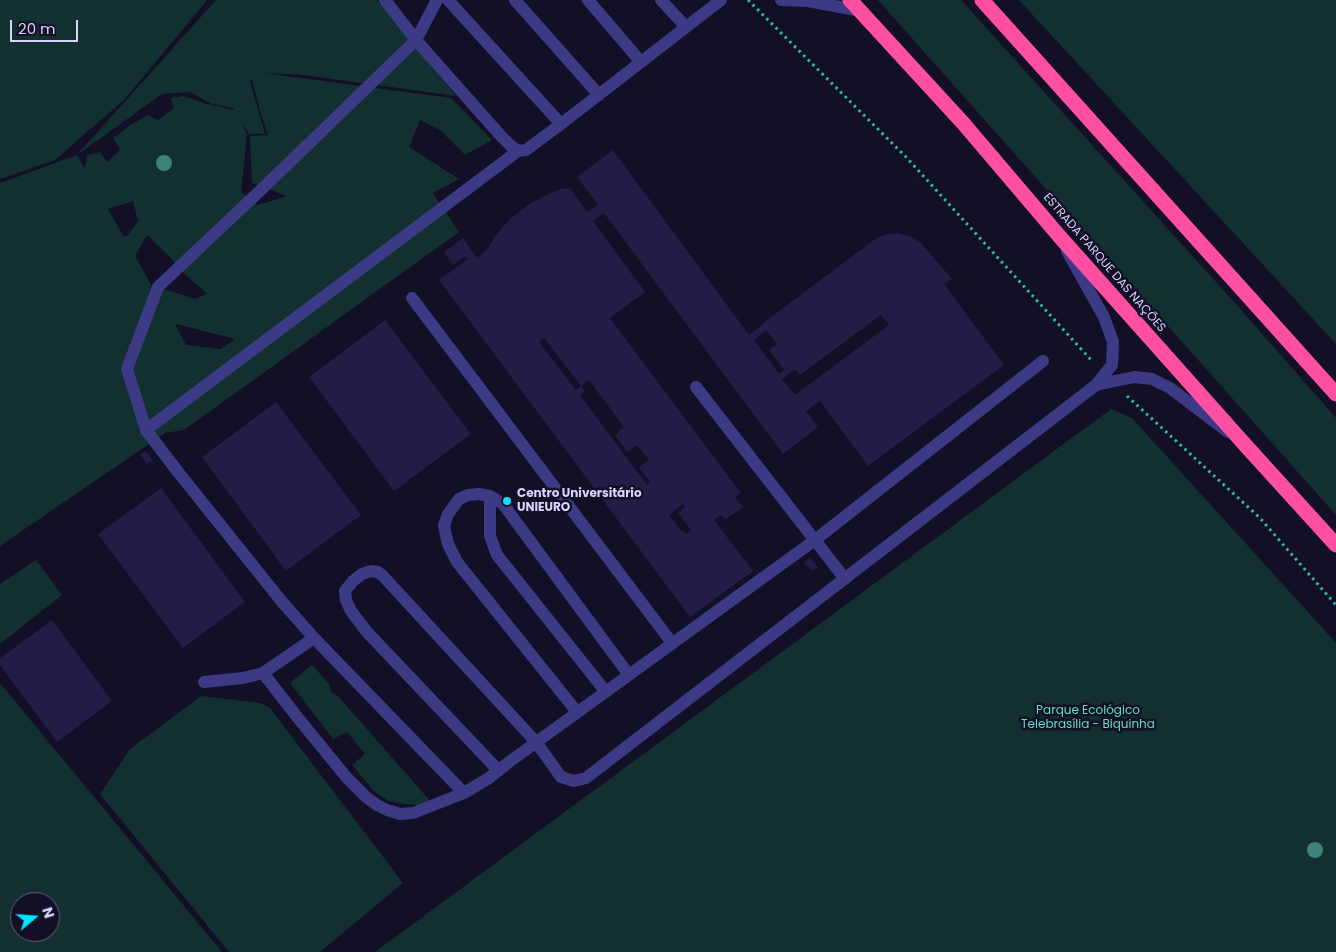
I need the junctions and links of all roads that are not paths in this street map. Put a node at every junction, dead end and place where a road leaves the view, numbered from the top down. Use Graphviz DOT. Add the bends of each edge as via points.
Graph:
graph roads {
  1 [pos="385,0"];
  2 [pos="437,0"];
  3 [pos="448,0"];
  4 [pos="515,0"];
  5 [pos="588,0"];
  6 [pos="661,0"];
  7 [pos="781,0"];
  8 [pos="982,0"];
  9 [pos="719,1"];
  10 [pos="855,6"];
  11 [pos="686,27"];
  12 [pos="416,40"];
  13 [pos="642,62"];
  14 [pos="599,95"];
  15 [pos="561,124"];
  16 [pos="518,151"];
  17 [pos="1060,237"];
  18 [pos="412,298"];
  19 [pos="1043,361"];
  20 [pos="1108,378"];
  21 [pos="696,387"];
  22 [pos="1336,394"];
  23 [pos="146,430"];
  24 [pos="1247,447"];
  25 [pos="490,496"];
  26 [pos="815,540"];
  27 [pos="1336,545"];
  28 [pos="844,579"];
  29 [pos="314,638"];
  30 [pos="672,643"];
  31 [pos="263,673"];
  32 [pos="629,675"];
  33 [pos="204,682"];
  34 [pos="606,692"];
  35 [pos="577,712"];
  36 [pos="536,742"];
  37 [pos="498,770"];
  38 [pos="464,793"];
  1 -- 12 [label="lane"];
  2 -- 12 [label="lane"];
  3 -- 15 [label="lane"];
  4 -- 14 [label="lane"];
  5 -- 13 [label="lane"];
  6 -- 11 [label="lane"];
  7 -- 10 [label="lane"];
  8 -- 22 [label="highway"];
  9 -- 11 [label="lane"];
  10 -- 17 [label="highway, ESTRADA PARQUE DAS NAÇÕES" via="963,123"];
  11 -- 13 [label="lane"];
  12 -- 16 [label="lane"];
  12 -- 23 [label="lane" via="158,287 127,369"];
  13 -- 14 [label="lane"];
  14 -- 15 [label="lane"];
  15 -- 16 [label="lane" via="526,150"];
  16 -- 23 [label="lane"];
  17 -- 20 [label="lane" via="1104,317 1113,342"];
  17 -- 24 [label="highway, ESTRADA PARQUE DAS NAÇÕES"];
  18 -- 30 [label="lane"];
  19 -- 26 [label="lane"];
  20 -- 24 [label="lane" via="1152,379 1170,388"];
  20 -- 28 [label="lane"];
  21 -- 26 [label="lane"];
  23 -- 29 [label="lane"];
  24 -- 27 [label="highway, ESTRADA PARQUE DAS NAÇÕES"];
  25 -- 32 [label="lane" via="514,517"];
  25 -- 34 [label="lane" via="490,536 497,555"];
  25 -- 35 [label="lane" via="478,494 459,499 444,526 448,544 457,562"];
  26 -- 28 [label="lane"];
  26 -- 30 [label="lane"];
  28 -- 36 [label="lane" via="586,778 574,781 561,777"];
  29 -- 31 [label="lane"];
  29 -- 38 [label="lane"];
  30 -- 32 [label="lane"];
  31 -- 33 [label="lane"];
  31 -- 38 [label="lane" via="347,778 377,805 400,814 413,813"];
  32 -- 34 [label="lane"];
  34 -- 35 [label="lane"];
  35 -- 36 [label="lane"];
  36 -- 37 [label="lane"];
  36 -- 37 [label="lane" via="383,576 371,571 362,574 345,591 351,611 367,632"];
  37 -- 38 [label="lane"];
}
